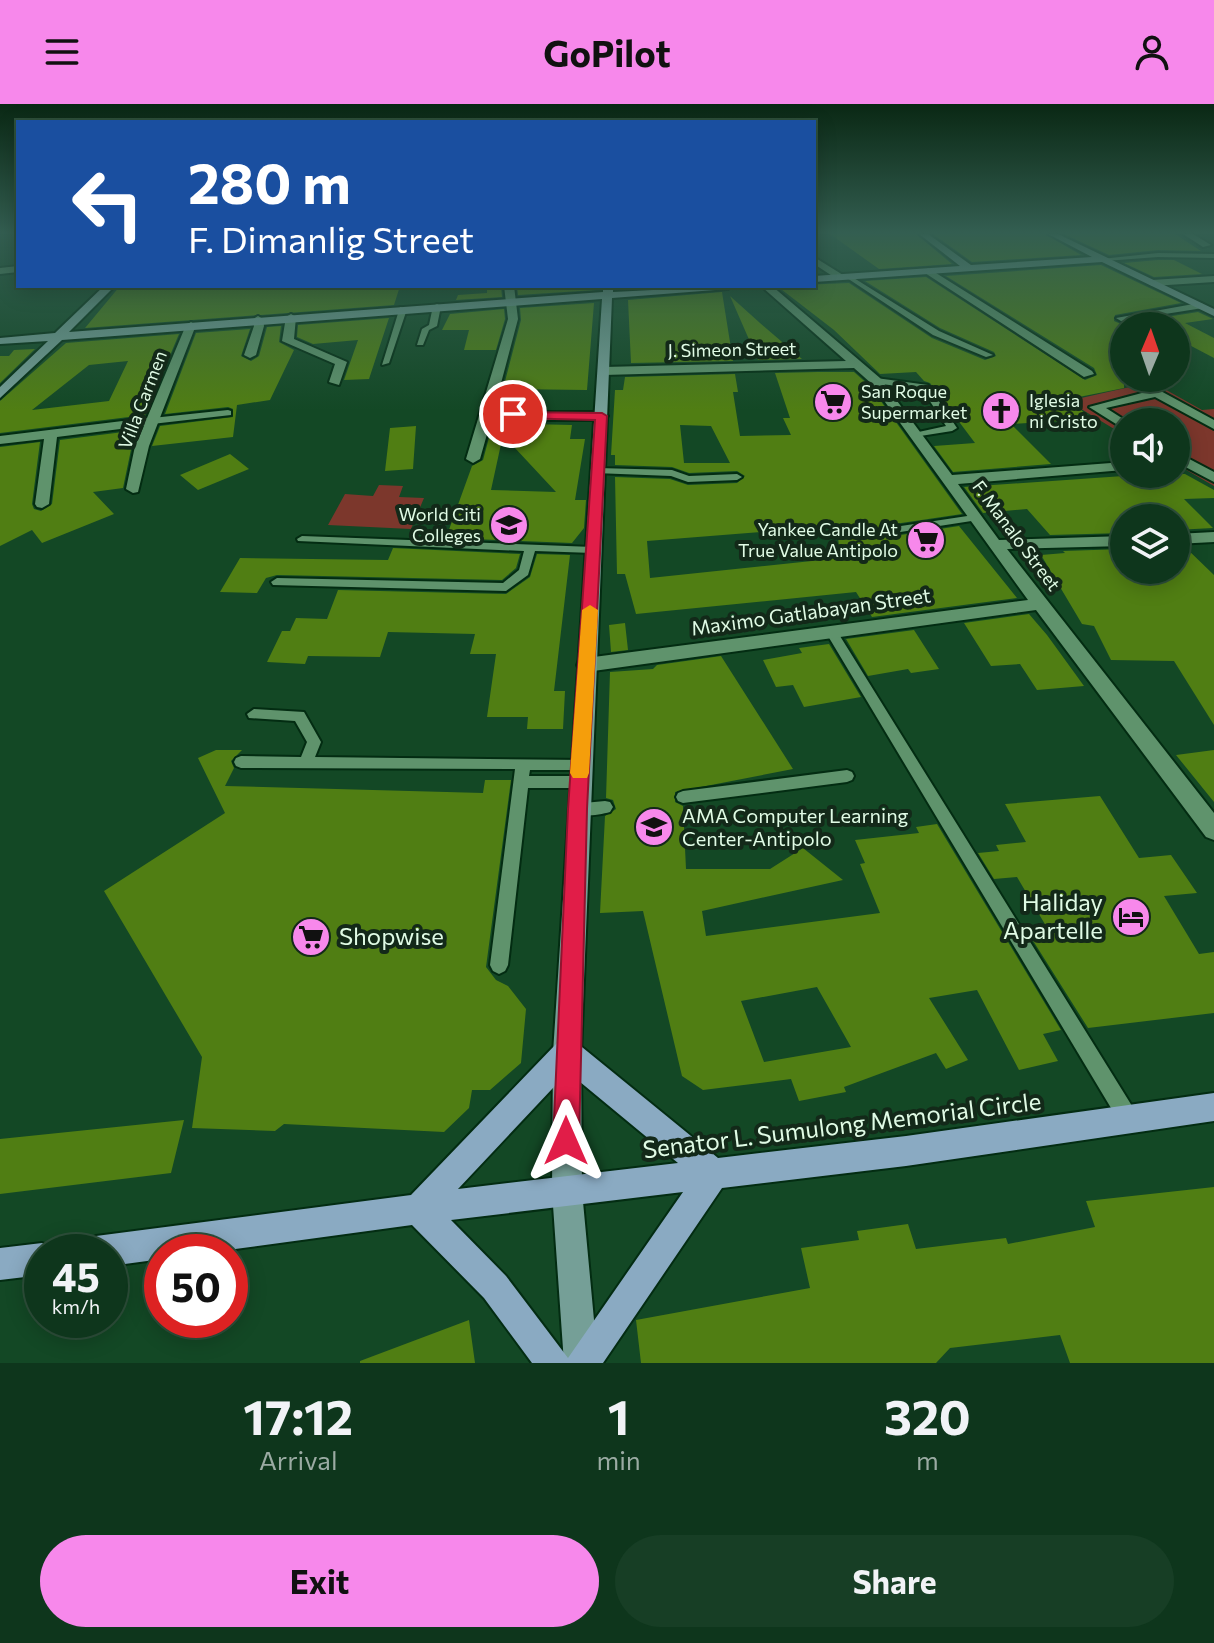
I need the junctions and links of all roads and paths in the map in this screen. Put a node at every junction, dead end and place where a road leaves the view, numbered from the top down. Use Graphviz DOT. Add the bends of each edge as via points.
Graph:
graph roads {
  1 [pos="104,293"];
  2 [pos="510,293"];
  3 [pos="583,293"];
  4 [pos="607,293"];
  5 [pos="774,293"];
  6 [pos="871,293"];
  7 [pos="962,293"];
  8 [pos="1172,293"];
  9 [pos="511,301"];
  10 [pos="437,306"];
  11 [pos="1199,306"];
  12 [pos="403,309"];
  13 [pos="1160,312"];
  14 [pos="1214,313"];
  15 [pos="291,317"];
  16 [pos="258,319"];
  17 [pos="191,325"];
  18 [pos="62,336"];
  19 [pos="0,341"];
  20 [pos="420,343"];
  21 [pos="250,355"];
  22 [pos="989,355"];
  23 [pos="385,363"];
  24 [pos="860,364"];
  25 [pos="604,371"];
  26 [pos="1088,374"];
  27 [pos="876,381"];
  28 [pos="335,382"];
  29 [pos="0,394"];
  30 [pos="487,408"];
  31 [pos="1184,408"];
  32 [pos="1190,412"];
  33 [pos="228,413"];
  34 [pos="602,416"];
  35 [pos="1110,416"];
  36 [pos="152,421"];
  37 [pos="1214,425"];
  38 [pos="51,433"];
  39 [pos="917,435"];
  40 [pos="0,440"];
  41 [pos="473,459"];
  42 [pos="1190,464"];
  43 [pos="1110,467"];
  44 [pos="598,471"];
  45 [pos="737,477"];
  46 [pos="1214,478"];
  47 [pos="948,480"];
  48 [pos="133,489"];
  49 [pos="42,504"];
  50 [pos="974,518"];
  51 [pos="881,532"];
  52 [pos="1214,537"];
  53 [pos="1190,538"];
  54 [pos="302,539"];
  55 [pos="1110,541"];
  56 [pos="995,545"];
  57 [pos="530,548"];
  58 [pos="593,550"];
  59 [pos="277,582"];
  60 [pos="1042,604"];
  61 [pos="831,631"];
  62 [pos="586,665"];
  63 [pos="254,714"];
  64 [pos="241,762"];
  65 [pos="306,762"];
  66 [pos="580,773"];
  67 [pos="522,774"];
  68 [pos="847,776"];
  69 [pos="683,797"];
  70 [pos="605,807"];
  71 [pos="578,809"];
  72 [pos="1214,830"];
  73 [pos="499,965"];
  74 [pos="567,1053"];
  75 [pos="1214,1107"];
  76 [pos="1130,1121"];
  77 [pos="714,1174"];
  78 [pos="567,1191"];
  79 [pos="418,1209"];
  80 [pos="128,1248"];
  81 [pos="24,1261"];
  82 [pos="0,1264"];
  83 [pos="553,1363"];
  84 [pos="582,1363"];
  1 -- 18 [label="main road"];
  2 -- 9 [label="street"];
  3 -- 9 [label="main road"];
  4 -- 25 [label="main road"];
  5 -- 24 [label="street, F. Manalo Street"];
  6 -- 22 [label="lane" via="936,333"];
  7 -- 26 [label="street"];
  8 -- 11 [label="main road"];
  9 -- 10 [label="main road"];
  9 -- 30 [label="street" via="513,319"];
  10 -- 12 [label="main road"];
  10 -- 20 [label="lane" via="433,326"];
  11 -- 13 [label="street"];
  11 -- 14 [label="main road"];
  12 -- 15 [label="main road"];
  12 -- 23 [label="lane"];
  15 -- 16 [label="main road"];
  15 -- 28 [label="street" via="288,341 341,362"];
  16 -- 17 [label="main road"];
  16 -- 21 [label="street"];
  17 -- 18 [label="main road"];
  17 -- 36 [label="street, Villa Carmen"];
  18 -- 19 [label="main road"];
  18 -- 29 [label="main road"];
  24 -- 25 [label="street, J. Simeon Street"];
  24 -- 27 [label="street, F. Manalo Street"];
  25 -- 34 [label="main road"];
  27 -- 39 [label="street, F. Manalo Street"];
  27 -- 39 [label="lane" via="925,387 952,428"];
  30 -- 34 [label="street" via="528,416"];
  30 -- 41 [label="street"];
  31 -- 35 [label="street" via="1157,393 1095,407"];
  32 -- 37 [label="street"];
  33 -- 36 [label="lane"];
  34 -- 44 [label="main road"];
  36 -- 38 [label="street"];
  36 -- 48 [label="street, Villa Carmen"];
  38 -- 40 [label="street"];
  38 -- 49 [label="street"];
  39 -- 47 [label="street, F. Manalo Street"];
  42 -- 46 [label="street"];
  43 -- 47 [label="street"];
  44 -- 45 [label="lane" via="672,473 688,479"];
  44 -- 58 [label="main road"];
  47 -- 50 [label="street, F. Manalo Street"];
  50 -- 51 [label="lane"];
  50 -- 56 [label="street, F. Manalo Street"];
  52 -- 53 [label="street"];
  54 -- 57 [label="lane"];
  55 -- 56 [label="street"];
  56 -- 60 [label="street, F. Manalo Street"];
  57 -- 58 [label="lane"];
  57 -- 59 [label="lane" via="524,572 506,587"];
  58 -- 62 [label="main road"];
  60 -- 61 [label="street, Maximo Gatlabayan Street"];
  60 -- 72 [label="street, F. Manalo Street"];
  61 -- 62 [label="street, Maximo Gatlabayan Street"];
  61 -- 76 [label="lane"];
  62 -- 66 [label="main road"];
  63 -- 65 [label="lane" via="299,716 314,742"];
  64 -- 65 [label="lane"];
  65 -- 67 [label="lane"];
  66 -- 67 [label="lane"];
  66 -- 71 [label="main road"];
  67 -- 73 [label="lane"];
  68 -- 69 [label="lane"];
  70 -- 71 [label="lane"];
  71 -- 74 [label="main road"];
  74 -- 77 [label="main road"];
  74 -- 78 [label="main road"];
  74 -- 79 [label="main road"];
  75 -- 76 [label="main road, Senator L. Sumulong Memorial Circle"];
  76 -- 77 [label="main road, Senator L. Sumulong Memorial Circle"];
  77 -- 78 [label="main road, Senator L. Sumulong Memorial Circle"];
  77 -- 84 [label="main road"];
  78 -- 79 [label="main road, Senator L. Sumulong Memorial Circle"];
  78 -- 84 [label="main road"];
  79 -- 80 [label="main road, Senator L. Sumulong Memorial Circle"];
  79 -- 83 [label="main road" via="495,1287"];
  81 -- 82 [label="main road"];
}
